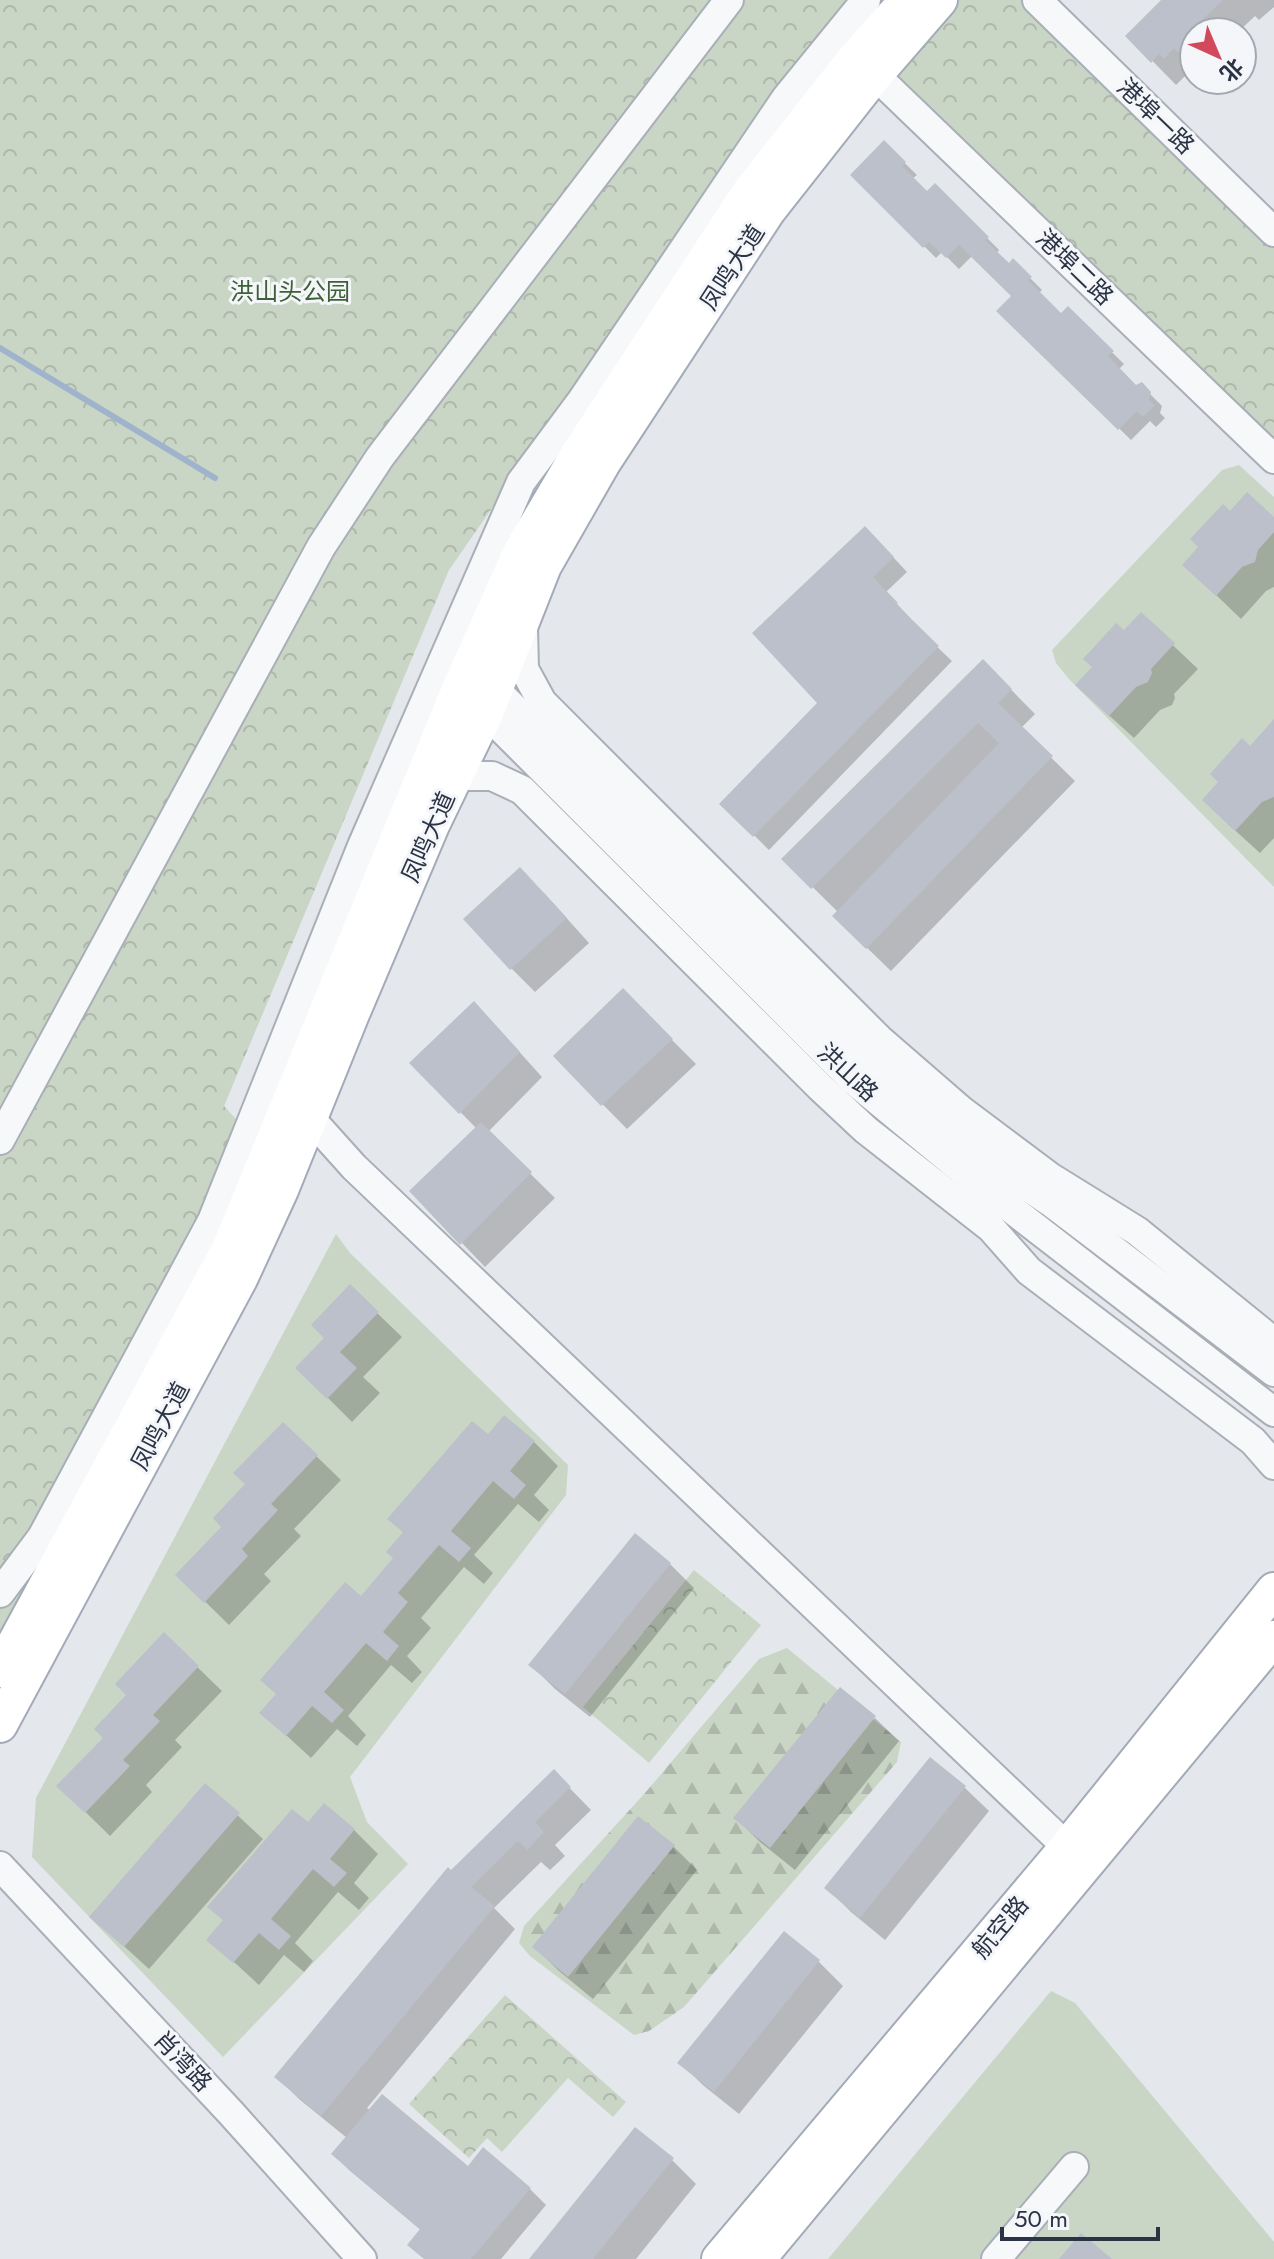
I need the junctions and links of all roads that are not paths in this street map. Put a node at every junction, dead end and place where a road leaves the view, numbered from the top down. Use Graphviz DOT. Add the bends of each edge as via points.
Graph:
graph roads {
  1 [pos="729,0"];
  2 [pos="866,0"];
  3 [pos="907,0"];
  4 [pos="940,0"];
  5 [pos="1037,0"];
  6 [pos="875,75"];
  7 [pos="1274,232"];
  8 [pos="1274,459"];
  9 [pos="523,619"];
  10 [pos="465,676"];
  11 [pos="490,700"];
  12 [pos="456,776"];
  13 [pos="310,1118"];
  14 [pos="0,1140"];
  15 [pos="1274,1342"];
  16 [pos="1274,1372"];
  17 [pos="1274,1412"];
  18 [pos="1274,1465"];
  19 [pos="1274,1590"];
  20 [pos="0,1593"];
  21 [pos="1274,1638"];
  22 [pos="0,1670"];
  23 [pos="0,1725"];
  24 [pos="1067,1847"];
  25 [pos="0,1866"];
  26 [pos="1074,2167"];
  27 [pos="362,2259"];
  28 [pos="719,2259"];
  29 [pos="758,2259"];
  30 [pos="996,2259"];
  1 -- 14 [label="street" via="380,457 321,547"];
  2 -- 20 [label="street" via="786,98 521,482 362,846 212,1221 42,1537"];
  3 -- 10 [label="main road, 凤鸣大道" via="748,194 521,551"];
  4 -- 6 [label="main road, 凤鸣大道"];
  5 -- 7 [label="street, 港埠一路"];
  6 -- 8 [label="street, 港埠二路"];
  6 -- 9 [label="main road, 凤鸣大道" via="768,211 603,463 544,566"];
  9 -- 11 [label="main road, 凤鸣大道"];
  9 -- 15 [label="street" via="524,669 542,702 879,1039 962,1111 1050,1177 1137,1231"];
  10 -- 11 [label="street, 洪山路"];
  10 -- 22 [label="main road, 凤鸣大道" via="229,1249"];
  11 -- 12 [label="main road, 凤鸣大道"];
  11 -- 16 [label="street, 洪山路" via="865,1062 986,1159"];
  11 -- 17 [label="street, 洪山路" via="853,1080"];
  12 -- 13 [label="main road, 凤鸣大道"];
  12 -- 18 [label="street" via="492,776 522,790 866,1130 991,1228 1029,1271 1253,1441"];
  13 -- 23 [label="main road, 凤鸣大道" via="240,1279"];
  13 -- 24 [label="street" via="354,1167"];
  19 -- 24 [label="main road, 航空路"];
  21 -- 29 [label="main road, 航空路"];
  24 -- 28 [label="main road, 航空路"];
  25 -- 27 [label="street, 肖湾路"];
  26 -- 30 [label="street"];
}
